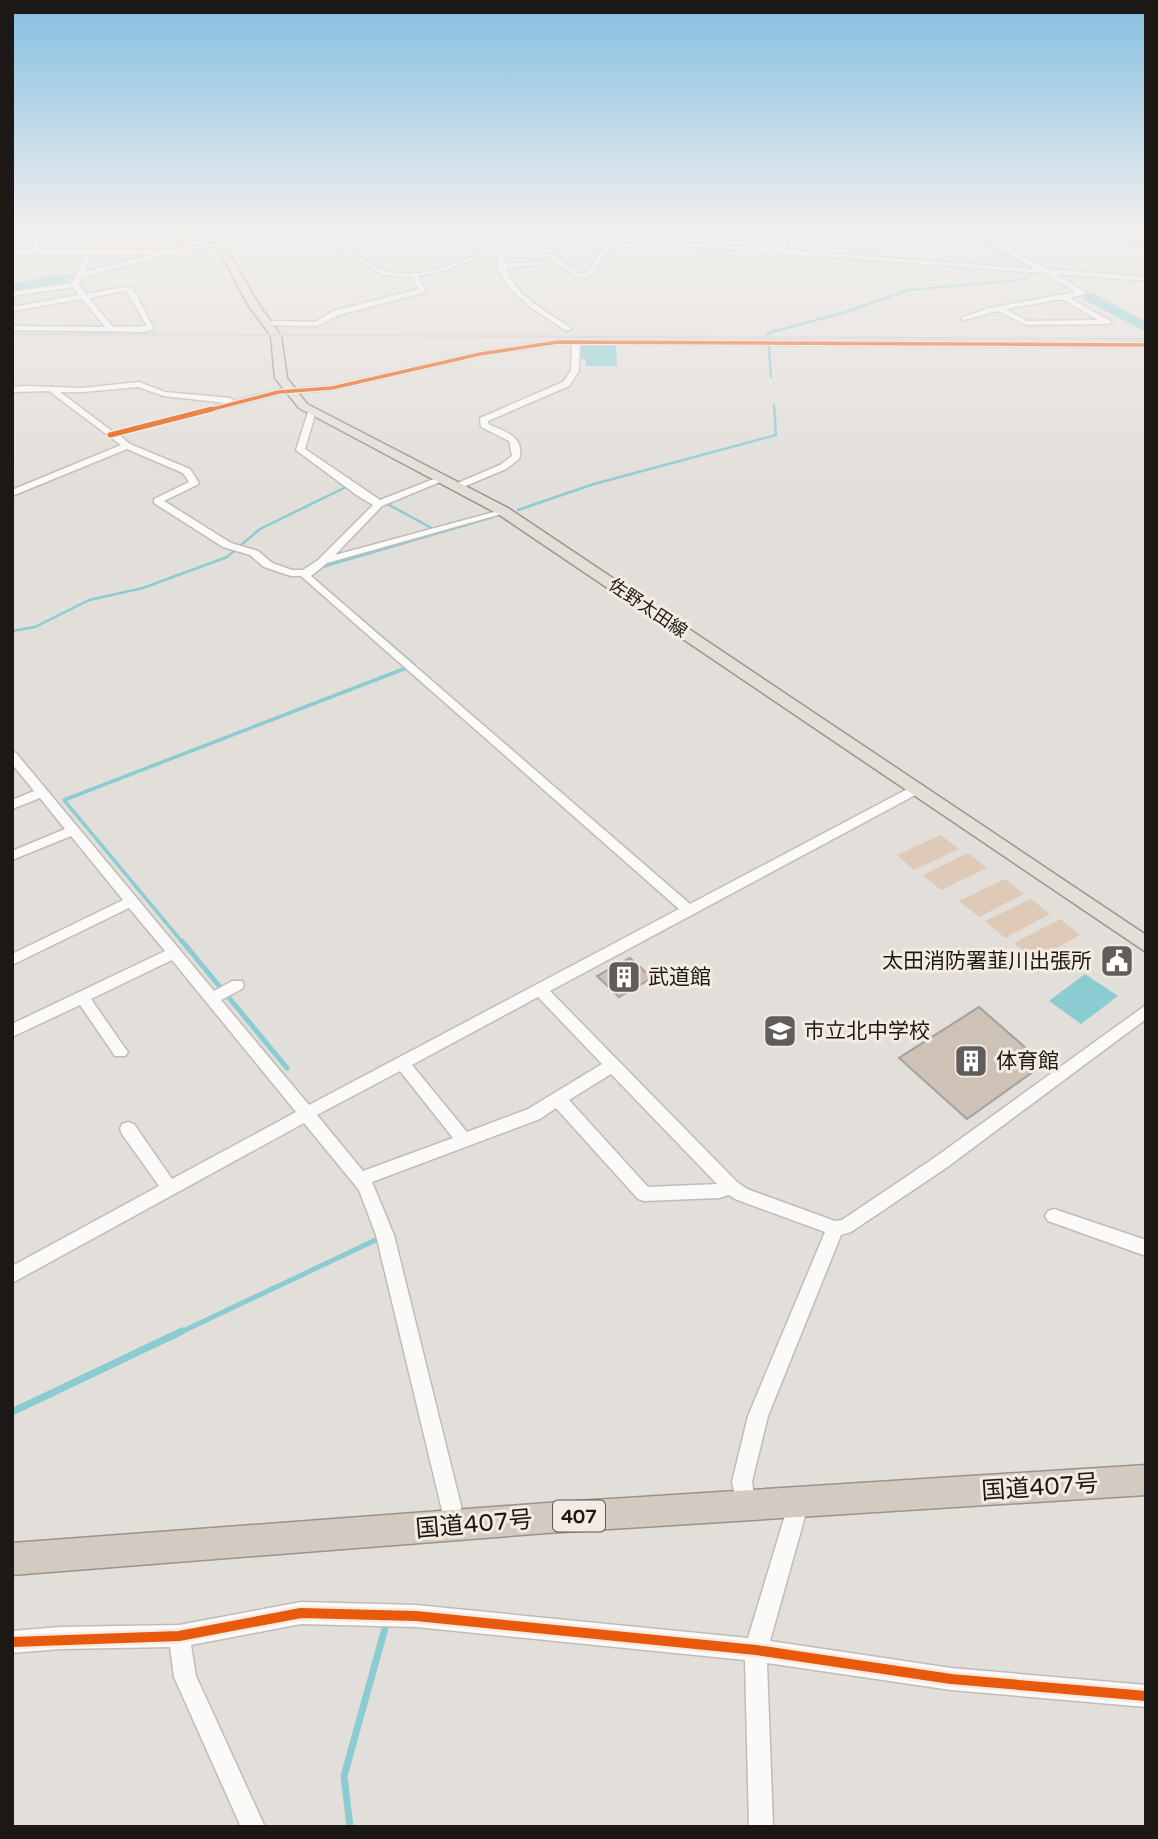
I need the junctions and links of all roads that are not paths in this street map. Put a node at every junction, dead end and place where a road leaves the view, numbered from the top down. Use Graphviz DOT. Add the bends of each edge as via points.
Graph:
graph roads {
  1 [pos="53,318"];
  2 [pos="102,318"];
  3 [pos="146,318"];
  4 [pos="263,318"];
  5 [pos="328,318"];
  6 [pos="551,318"];
  7 [pos="1016,318"];
  8 [pos="1101,318"];
  9 [pos="267,323"];
  10 [pos="12,328"];
  11 [pos="58,329"];
  12 [pos="110,329"];
  13 [pos="567,329"];
  14 [pos="576,342"];
  15 [pos="1146,345"];
  16 [pos="51,389"];
  17 [pos="12,390"];
  18 [pos="288,391"];
  19 [pos="234,401"];
  20 [pos="312,411"];
  21 [pos="110,435"];
  22 [pos="127,446"];
  23 [pos="442,479"];
  24 [pos="456,486"];
  25 [pos="12,493"];
  26 [pos="383,502"];
  27 [pos="502,511"];
  28 [pos="322,562"];
  29 [pos="305,573"];
  30 [pos="13,759"];
  31 [pos="917,789"];
  32 [pos="43,793"];
  33 [pos="12,805"];
  34 [pos="74,830"];
  35 [pos="12,856"];
  36 [pos="132,901"];
  37 [pos="690,911"];
  38 [pos="1146,945"];
  39 [pos="174,953"];
  40 [pos="12,960"];
  41 [pos="237,985"];
  42 [pos="540,990"];
  43 [pos="82,997"];
  44 [pos="212,998"];
  45 [pos="1146,1011"];
  46 [pos="12,1031"];
  47 [pos="120,1052"];
  48 [pos="403,1064"];
  49 [pos="613,1065"];
  50 [pos="558,1099"];
  51 [pos="307,1113"];
  52 [pos="128,1129"];
  53 [pos="464,1140"];
  54 [pos="360,1179"];
  55 [pos="731,1186"];
  56 [pos="170,1189"];
  57 [pos="1054,1216"];
  58 [pos="835,1228"];
  59 [pos="1146,1248"];
  60 [pos="12,1275"];
  61 [pos="1146,1480"];
  62 [pos="799,1503"];
  63 [pos="746,1506"];
  64 [pos="453,1527"];
  65 [pos="12,1559"];
  66 [pos="179,1636"];
  67 [pos="12,1642"];
  68 [pos="756,1650"];
  69 [pos="1146,1696"];
  70 [pos="253,1827"];
  71 [pos="761,1827"];
  1 -- 11 [label="street"];
  2 -- 12 [label="street"];
  3 -- 12 [label="street" via="151,327 143,330"];
  4 -- 9 [label="main road"];
  5 -- 9 [label="street" via="317,324"];
  6 -- 13 [label="street"];
  7 -- 8 [label="street" via="1026,323 1108,322"];
  9 -- 18 [label="main road" via="276,336 281,378"];
  10 -- 11 [label="street"];
  11 -- 12 [label="street"];
  14 -- 15 [label="street"];
  14 -- 18 [label="street" via="480,354 332,388"];
  14 -- 24 [label="street" via="575,371 566,384 483,420 484,425 516,443 516,457"];
  16 -- 17 [label="street"];
  16 -- 19 [label="street" via="139,384 164,394"];
  16 -- 21 [label="street"];
  18 -- 19 [label="street"];
  18 -- 20 [label="main road, 佐野太田線"];
  19 -- 21 [label="street"];
  20 -- 23 [label="main road, 佐野太田線"];
  20 -- 26 [label="street" via="300,450 361,494"];
  21 -- 22 [label="street"];
  22 -- 25 [label="street"];
  22 -- 29 [label="street" via="187,471 194,483 157,501 268,565"];
  23 -- 24 [label="main road, 佐野太田線"];
  23 -- 26 [label="street"];
  24 -- 27 [label="main road, 佐野太田線"];
  26 -- 28 [label="street"];
  27 -- 28 [label="street"];
  27 -- 31 [label="main road, 佐野太田線"];
  28 -- 29 [label="street"];
  29 -- 37 [label="street"];
  30 -- 32 [label="street"];
  31 -- 37 [label="street"];
  31 -- 38 [label="main road, 佐野太田線"];
  32 -- 33 [label="street"];
  32 -- 34 [label="street"];
  34 -- 35 [label="street"];
  34 -- 36 [label="street"];
  36 -- 39 [label="street"];
  36 -- 40 [label="street"];
  37 -- 42 [label="street"];
  39 -- 43 [label="street"];
  39 -- 44 [label="street"];
  41 -- 44 [label="street"];
  42 -- 48 [label="street"];
  42 -- 49 [label="street"];
  43 -- 46 [label="street"];
  43 -- 47 [label="street"];
  44 -- 51 [label="street"];
  45 -- 58 [label="street" via="940,1163 845,1227"];
  48 -- 51 [label="street"];
  48 -- 53 [label="street"];
  49 -- 50 [label="street"];
  49 -- 55 [label="street"];
  50 -- 53 [label="street" via="534,1114"];
  50 -- 55 [label="street" via="644,1194 719,1191"];
  51 -- 54 [label="street"];
  51 -- 56 [label="street"];
  52 -- 56 [label="street"];
  53 -- 54 [label="street"];
  54 -- 64 [label="street" via="385,1235"];
  55 -- 58 [label="street" via="741,1194"];
  56 -- 60 [label="street"];
  57 -- 59 [label="street"];
  58 -- 63 [label="street" via="758,1416 742,1482"];
  61 -- 62 [label="highway, 国道407号 / 407"];
  62 -- 63 [label="highway, 国道407号 / 407"];
  62 -- 68 [label="street"];
  63 -- 64 [label="highway, 国道407号 / 407"];
  64 -- 65 [label="highway, 国道407号 / 407"];
  66 -- 67 [label="street"];
  66 -- 68 [label="street" via="301,1613 416,1616"];
  66 -- 70 [label="street" via="185,1677"];
  68 -- 69 [label="street" via="951,1679"];
  68 -- 71 [label="street"];
}
